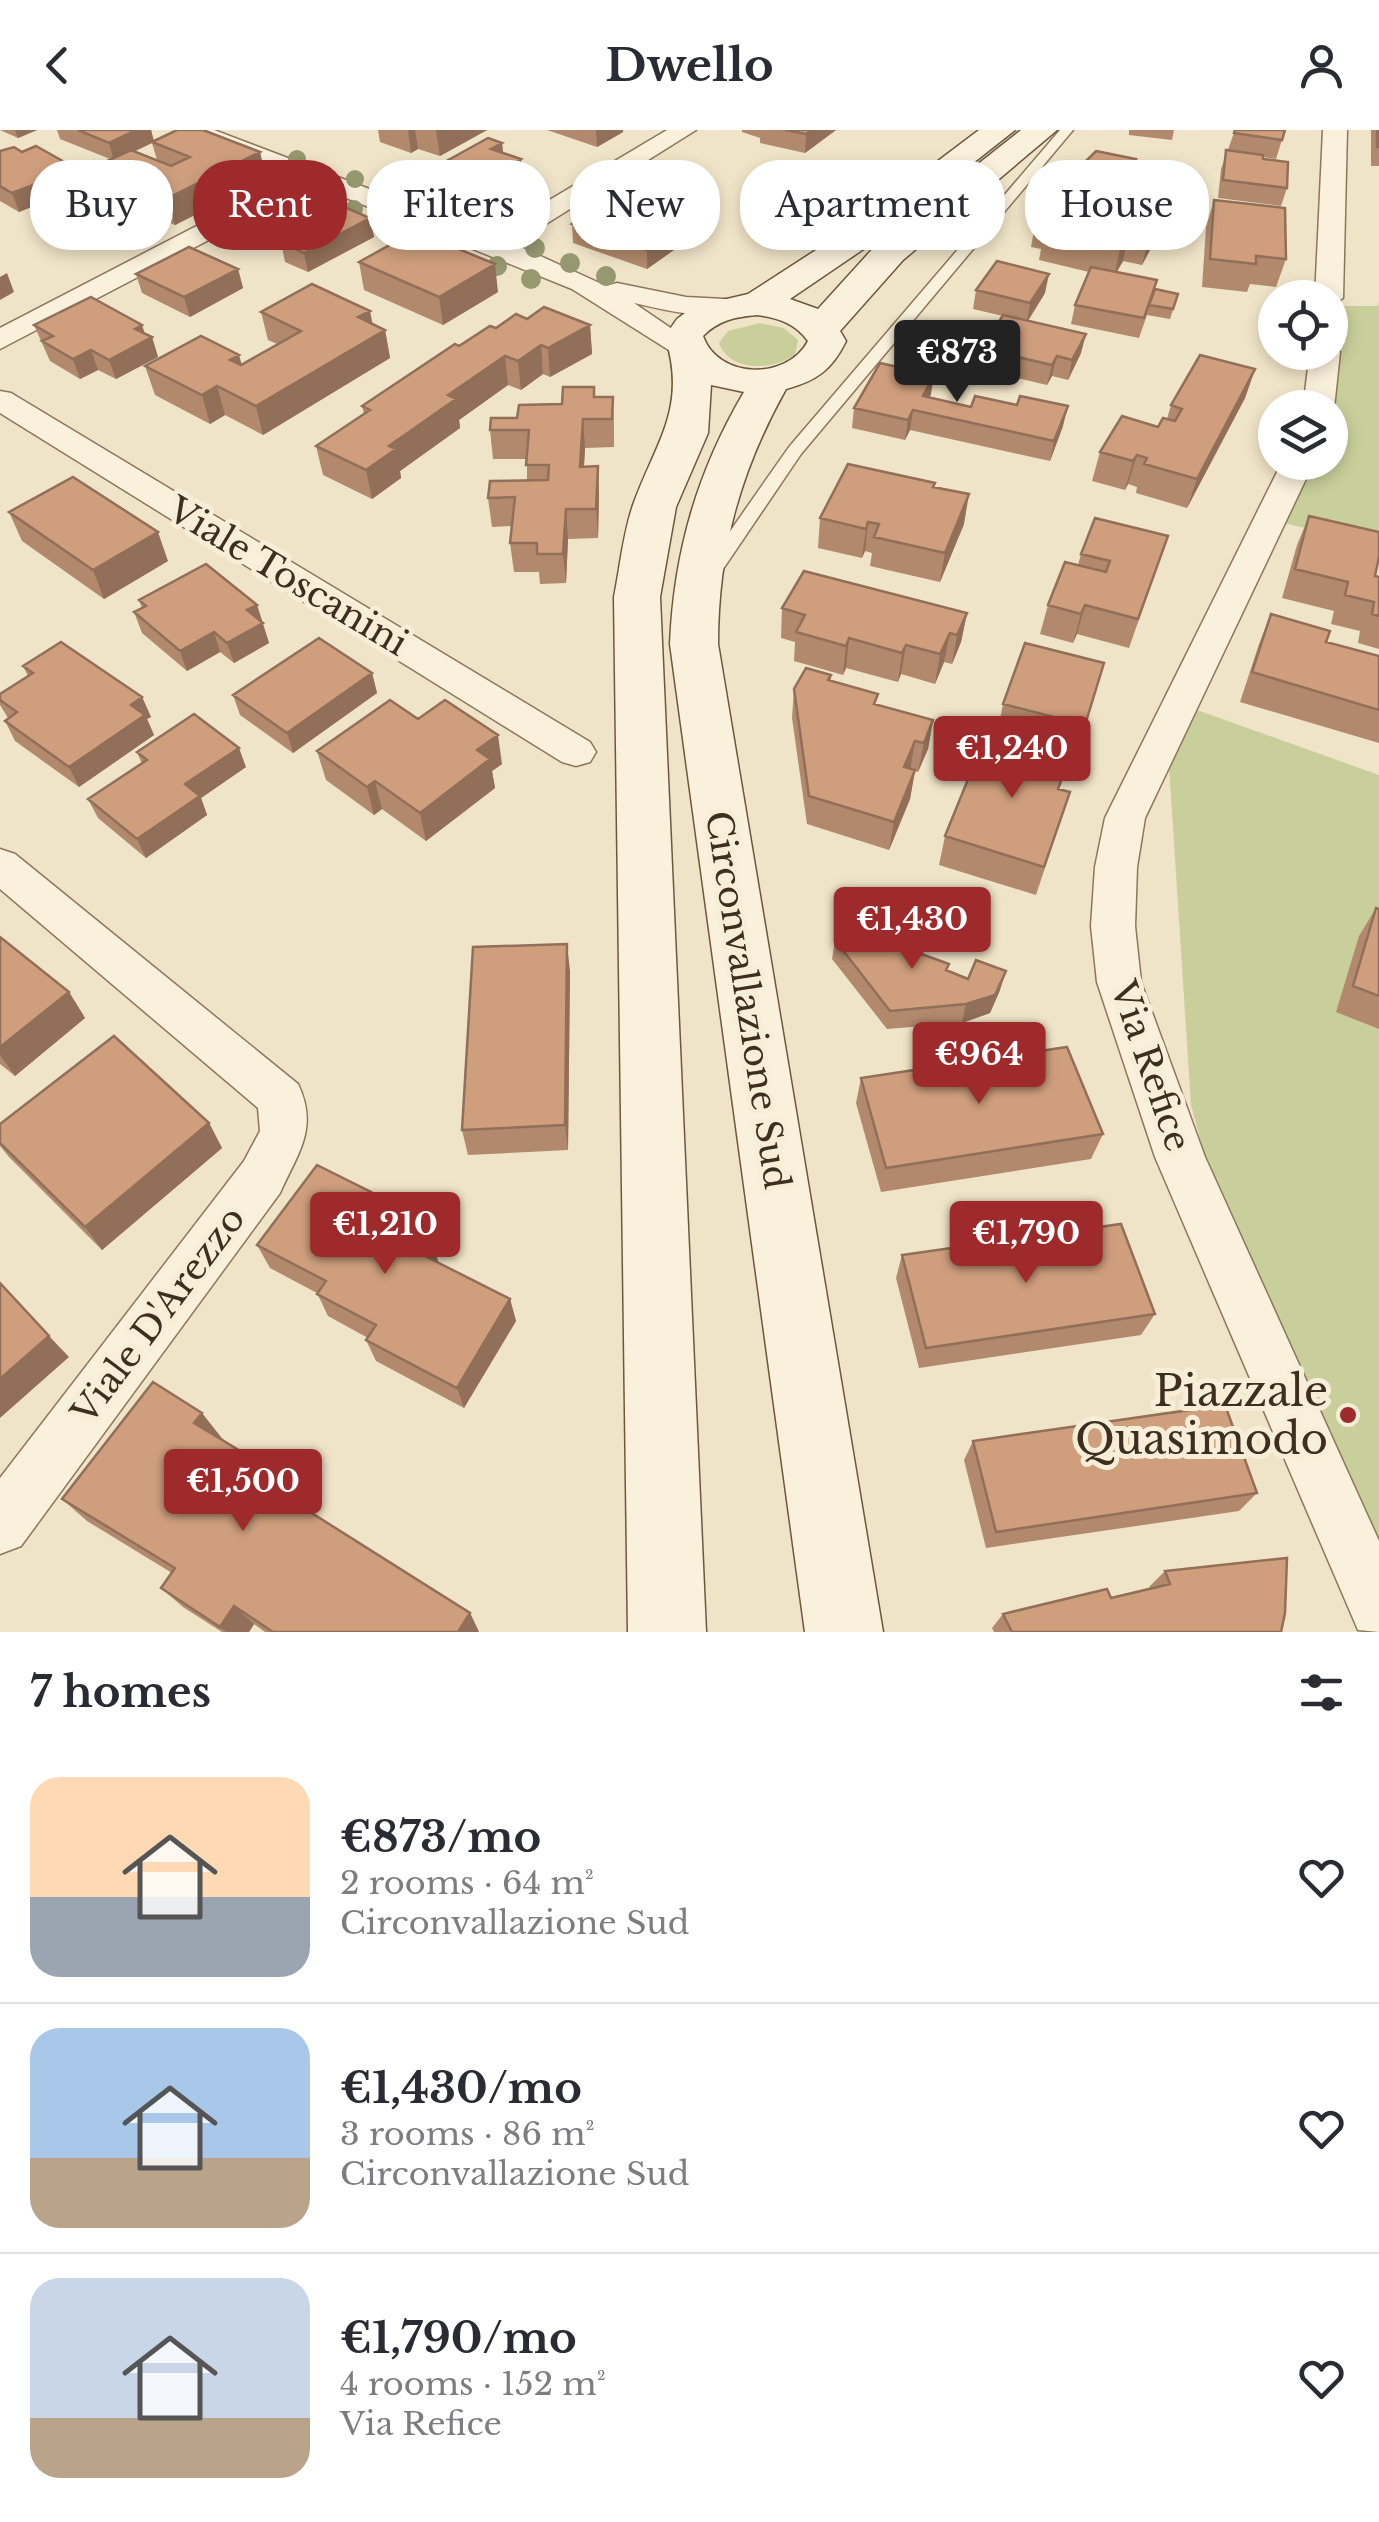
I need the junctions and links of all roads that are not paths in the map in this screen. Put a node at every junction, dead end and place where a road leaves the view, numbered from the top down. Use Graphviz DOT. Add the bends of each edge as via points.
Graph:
graph roads {
  1 [pos="192,130"];
  2 [pos="684,130"];
  3 [pos="999,130"];
  4 [pos="1041,130"];
  5 [pos="1068,130"];
  6 [pos="1335,130"];
  7 [pos="270,160"];
  8 [pos="550,210"];
  9 [pos="193,239"];
  10 [pos="507,250"];
  11 [pos="1330,280"];
  12 [pos="582,283"];
  13 [pos="745,305"];
  14 [pos="821,328"];
  15 [pos="0,340"];
  16 [pos="690,355"];
  17 [pos="772,380"];
  18 [pos="0,400"];
  19 [pos="1289,480"];
  20 [pos="694,598"];
  21 [pos="576,752"];
  22 [pos="0,865"];
  23 [pos="0,1524"];
  24 [pos="1379,1609"];
  25 [pos="667,1632"];
  26 [pos="844,1632"];
  1 -- 7 [label="street"];
  2 -- 8 [label="street"];
  3 -- 13 [label="main road" via="856,239"];
  4 -- 14 [label="main road" via="890,252"];
  5 -- 20 [label="lane" via="795,451"];
  6 -- 11 [label="street"];
  9 -- 15 [label="street"];
  10 -- 12 [label="street"];
  12 -- 13 [label="street" via="686,306"];
  12 -- 16 [label="street"];
  13 -- 14 [label="main road" via="795,311"];
  13 -- 16 [label="main road" via="690,326 684,336"];
  14 -- 17 [label="main road" via="824,354 813,366"];
  16 -- 17 [label="main road" via="728,378"];
  16 -- 25 [label="main road" via="687,433 654,507 637,597"];
  17 -- 20 [label="main road, Circonvallazione Sud" via="721,472 698,553"];
  18 -- 21 [label="street, Viale Toscanini"];
  19 -- 24 [label="street, Via Refice" via="1125,818 1113,926 1119,982 1180,1157"];
  20 -- 26 [label="main road, Circonvallazione Sud" via="694,644"];
  22 -- 23 [label="street, Viale D'Arezzo" via="280,1099 284,1132 262,1177"];
}
